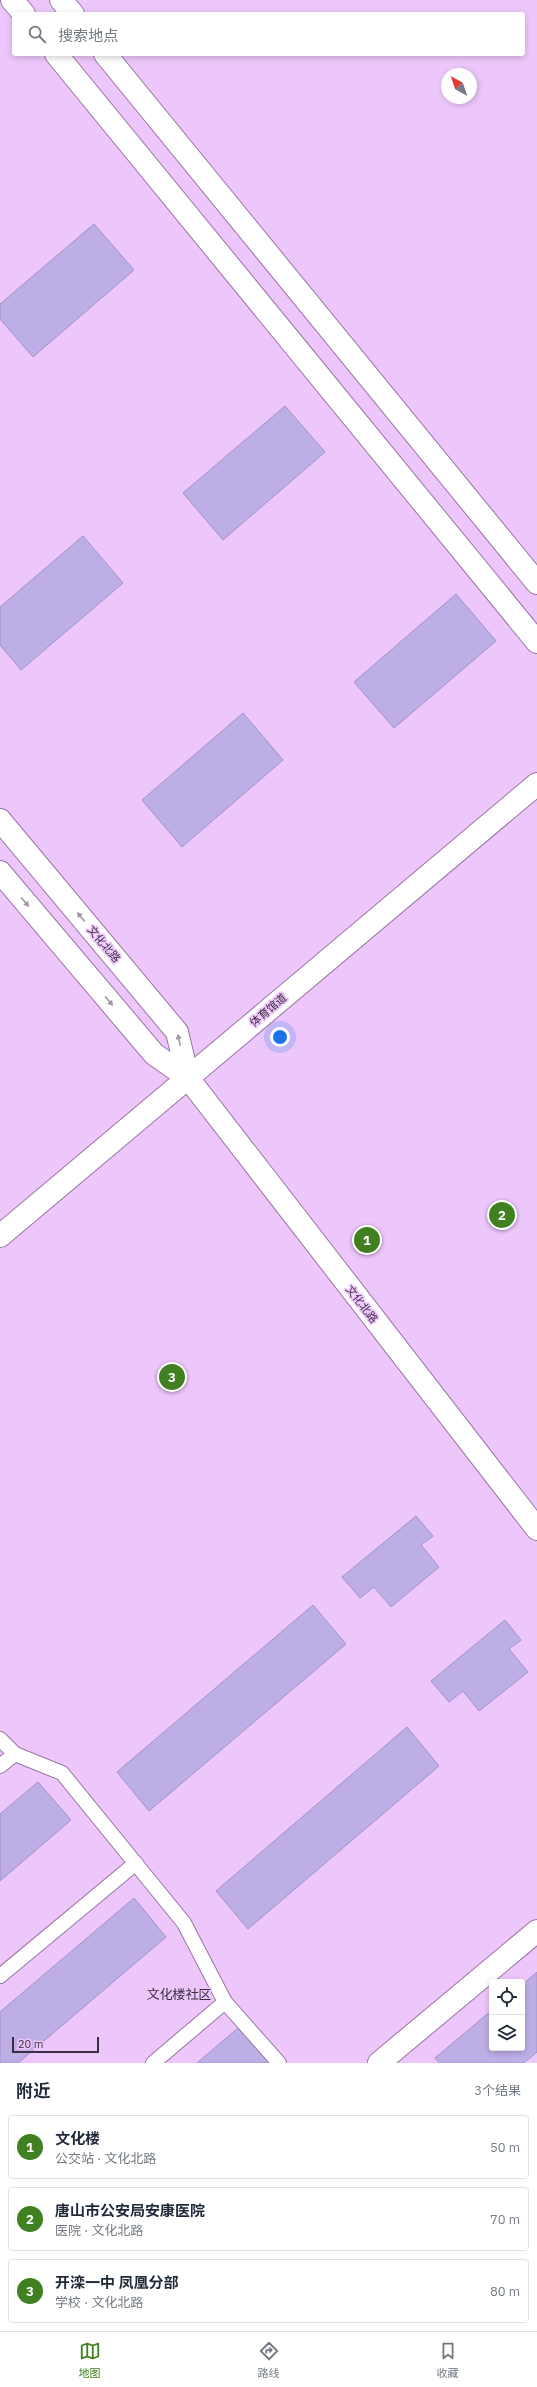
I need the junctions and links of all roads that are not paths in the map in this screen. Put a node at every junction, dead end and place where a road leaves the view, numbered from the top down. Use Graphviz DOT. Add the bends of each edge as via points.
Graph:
graph roads {
  1 [pos="12,0"];
  2 [pos="61,0"];
  3 [pos="22,12"];
  4 [pos="70,12"];
  5 [pos="58,56"];
  6 [pos="107,56"];
  7 [pos="537,583"];
  8 [pos="537,642"];
  9 [pos="537,784"];
  10 [pos="0,820"];
  11 [pos="0,872"];
  12 [pos="188,1078"];
  13 [pos="0,1236"];
  14 [pos="537,1529"];
  15 [pos="0,1739"];
  16 [pos="15,1754"];
  17 [pos="0,1766"];
  18 [pos="136,1863"];
  19 [pos="537,1931"];
  20 [pos="0,1976"];
  21 [pos="225,2002"];
  22 [pos="387,2061"];
  23 [pos="153,2063"];
  24 [pos="279,2063"];
  1 -- 3 [label="street"];
  2 -- 4 [label="street"];
  5 -- 8 [label="street"];
  6 -- 7 [label="street"];
  9 -- 12 [label="street, 体育馆道"];
  12 -- 10 [label="street, 文化北路, one-way" via="178,1032"];
  11 -- 12 [label="street, 文化北路, one-way" via="154,1054"];
  12 -- 13 [label="street, 体育馆道"];
  12 -- 14 [label="street, 文化北路"];
  15 -- 16 [label="lane"];
  16 -- 17 [label="lane"];
  16 -- 18 [label="lane" via="62,1773"];
  18 -- 20 [label="lane"];
  18 -- 21 [label="lane" via="184,1923"];
  19 -- 22 [label="street"];
  21 -- 23 [label="lane"];
  21 -- 24 [label="lane"];
}
